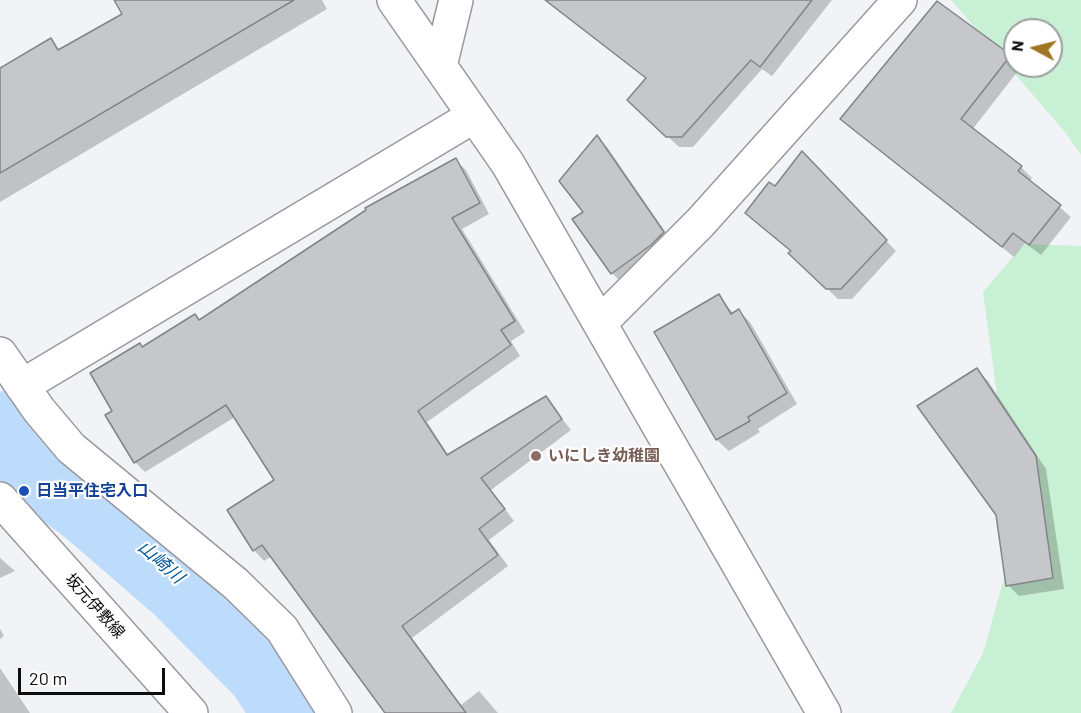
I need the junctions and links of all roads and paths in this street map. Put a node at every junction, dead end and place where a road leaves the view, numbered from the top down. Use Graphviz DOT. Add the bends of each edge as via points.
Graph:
graph roads {
  1 [pos="394,0"];
  2 [pos="456,0"];
  3 [pos="900,0"];
  4 [pos="440,66"];
  5 [pos="474,116"];
  6 [pos="600,323"];
  7 [pos="0,354"];
  8 [pos="22,386"];
  9 [pos="0,499"];
  10 [pos="191,713"];
  11 [pos="335,713"];
  12 [pos="824,713"];
  1 -- 4 [label="street"];
  2 -- 4 [label="street"];
  3 -- 6 [label="street" via="700,223"];
  4 -- 5 [label="street"];
  5 -- 6 [label="street" via="508,164"];
  5 -- 8 [label="street"];
  6 -- 12 [label="street"];
  7 -- 8 [label="street"];
  8 -- 11 [label="street" via="71,448 236,584 282,628"];
  9 -- 10 [label="street, 坂元伊敷線"];
}
